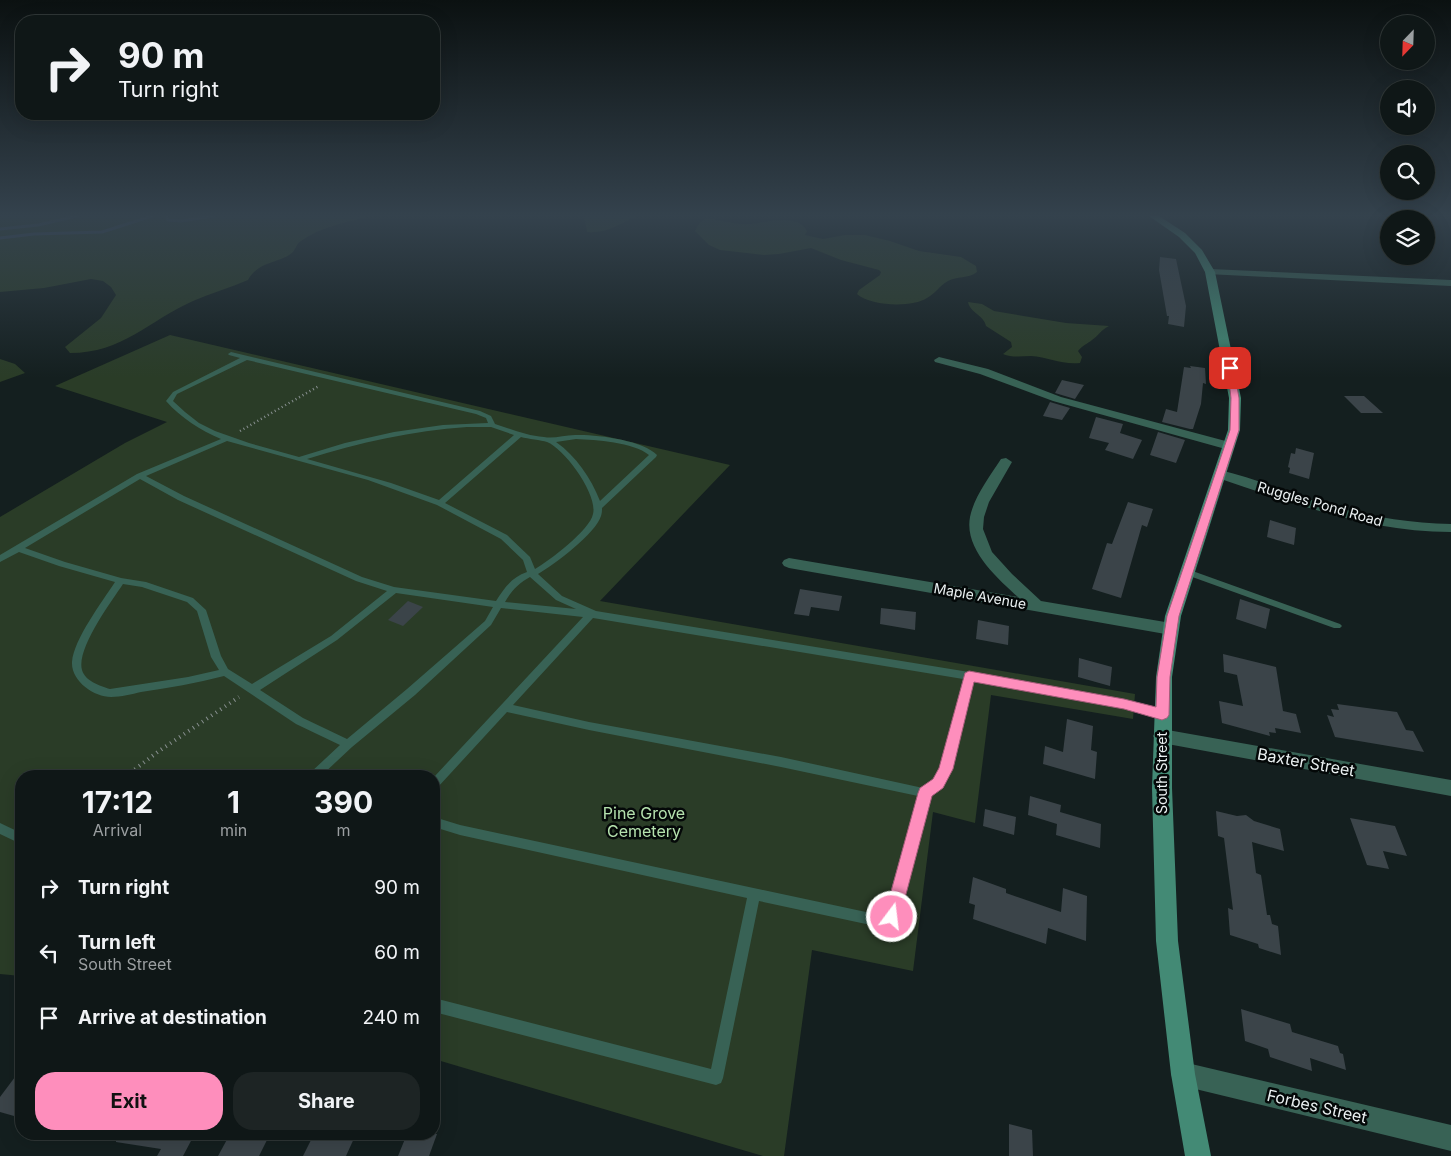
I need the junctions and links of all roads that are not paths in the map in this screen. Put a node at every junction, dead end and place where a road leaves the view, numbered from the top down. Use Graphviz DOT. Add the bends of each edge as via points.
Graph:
graph roads {
  1 [pos="1210,272"];
  2 [pos="1451,283"];
  3 [pos="231,354"];
  4 [pos="246,358"];
  5 [pos="939,360"];
  6 [pos="332,378"];
  7 [pos="492,426"];
  8 [pos="519,434"];
  9 [pos="226,439"];
  10 [pos="549,440"];
  11 [pos="1229,446"];
  12 [pos="300,459"];
  13 [pos="1006,462"];
  14 [pos="1220,474"];
  15 [pos="140,476"];
  16 [pos="440,503"];
  17 [pos="598,507"];
  18 [pos="1451,528"];
  19 [pos="18,548"];
  20 [pos="0,559"];
  21 [pos="789,563"];
  22 [pos="1187,572"];
  23 [pos="532,574"];
  24 [pos="121,581"];
  25 [pos="394,590"];
  26 [pos="498,604"];
  27 [pos="1037,606"];
  28 [pos="592,613"];
  29 [pos="1337,626"];
  30 [pos="1170,629"];
  31 [pos="225,672"];
  32 [pos="969,676"];
  33 [pos="253,688"];
  34 [pos="505,708"];
  35 [pos="1162,715"];
  36 [pos="1162,736"];
  37 [pos="348,744"];
  38 [pos="320,770"];
  39 [pos="440,778"];
  40 [pos="1451,788"];
  41 [pos="925,793"];
  42 [pos="440,824"];
  43 [pos="0,828"];
  44 [pos="15,836"];
  45 [pos="754,894"];
  46 [pos="440,1007"];
  47 [pos="1183,1074"];
  48 [pos="1451,1138"];
  49 [pos="1198,1156"];
  1 -- 2 [label="street"];
  1 -- 11 [label="main road, South Street" via="1235,398 1234,430"];
  3 -- 4 [label="lane"];
  4 -- 6 [label="lane"];
  4 -- 9 [label="lane" via="175,393 169,401 198,426"];
  5 -- 11 [label="street" via="975,367 1057,399"];
  6 -- 7 [label="lane" via="478,412 489,417"];
  7 -- 8 [label="lane"];
  7 -- 12 [label="lane" via="466,425 400,432 364,439"];
  8 -- 10 [label="lane"];
  8 -- 16 [label="lane"];
  9 -- 12 [label="lane"];
  9 -- 15 [label="lane"];
  10 -- 17 [label="lane" via="561,447 576,464"];
  10 -- 17 [label="lane" via="597,438 653,453"];
  11 -- 14 [label="main road, South Street"];
  12 -- 16 [label="lane"];
  13 -- 27 [label="street" via="982,503 976,519 977,536 987,556"];
  14 -- 18 [label="street, Ruggles Pond Road" via="1376,521 1422,528"];
  14 -- 22 [label="main road, South Street"];
  15 -- 19 [label="lane"];
  15 -- 25 [label="lane" via="359,579"];
  16 -- 23 [label="lane" via="504,537 527,558"];
  17 -- 23 [label="lane" via="597,516 584,534 550,565"];
  19 -- 20 [label="lane"];
  19 -- 24 [label="lane"];
  21 -- 27 [label="street, Maple Avenue"];
  22 -- 29 [label="lane"];
  22 -- 30 [label="main road, South Street"];
  23 -- 26 [label="lane" via="518,580"];
  23 -- 28 [label="lane" via="559,598"];
  24 -- 31 [label="lane" via="170,592 196,605 201,610 216,657"];
  24 -- 31 [label="lane" via="78,652 76,669 83,680 98,690 110,693"];
  25 -- 26 [label="lane"];
  25 -- 33 [label="lane" via="334,638"];
  26 -- 28 [label="lane"];
  26 -- 37 [label="lane" via="488,623"];
  27 -- 30 [label="street, Maple Avenue"];
  28 -- 32 [label="lane"];
  28 -- 34 [label="lane"];
  30 -- 35 [label="main road, South Street"];
  31 -- 33 [label="lane"];
  32 -- 35 [label="lane" via="1124,704"];
  32 -- 41 [label="lane" via="946,769 938,783"];
  33 -- 37 [label="lane" via="302,723"];
  34 -- 39 [label="lane"];
  34 -- 41 [label="lane"];
  35 -- 36 [label="main road, South Street"];
  36 -- 40 [label="street, Baxter Street"];
  36 -- 47 [label="main road, South Street" via="1167,941"];
  37 -- 38 [label="lane"];
  41 -- 45 [label="lane" via="890,920 880,921"];
  42 -- 45 [label="lane"];
  43 -- 44 [label="lane"];
  45 -- 46 [label="lane" via="716,1078"];
  47 -- 48 [label="street, Forbes Street"];
  47 -- 49 [label="main road, South Street"];
}
